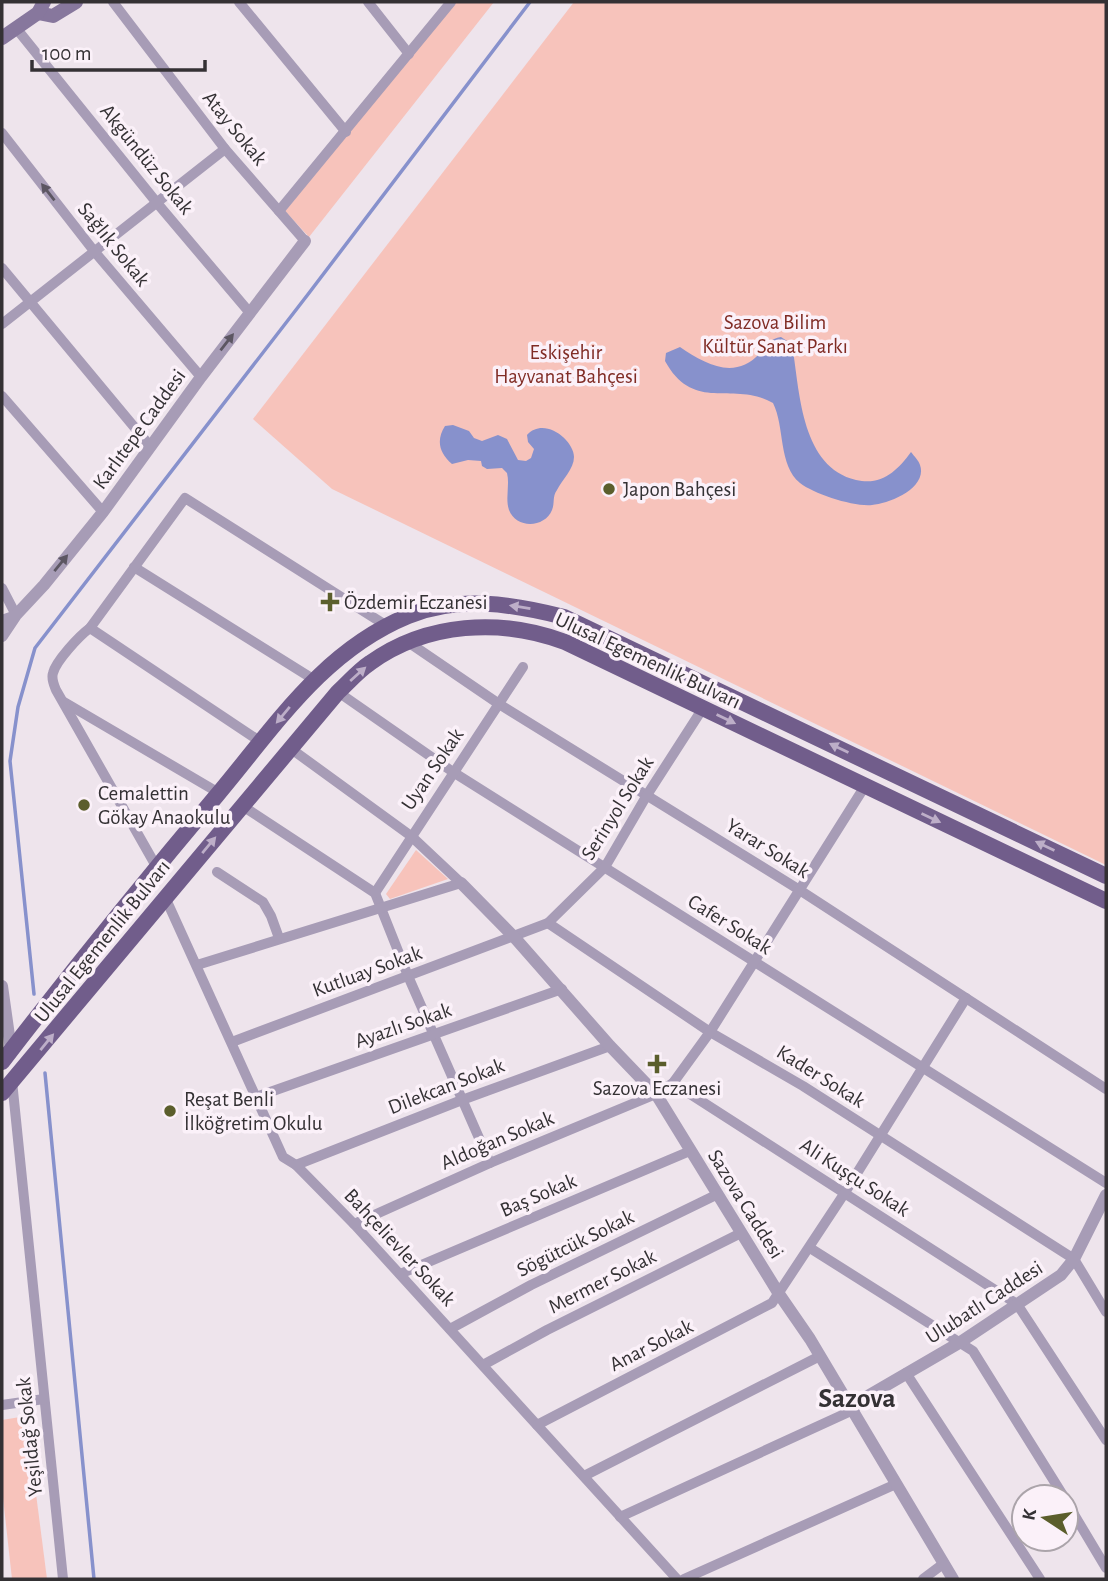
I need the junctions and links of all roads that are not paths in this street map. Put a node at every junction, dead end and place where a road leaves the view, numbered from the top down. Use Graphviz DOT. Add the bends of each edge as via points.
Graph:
graph roads {
  1 [pos="76,2"];
  2 [pos="113,2"];
  3 [pos="239,2"];
  4 [pos="368,2"];
  5 [pos="451,2"];
  6 [pos="37,5"];
  7 [pos="16,28"];
  8 [pos="2,38"];
  9 [pos="409,54"];
  10 [pos="345,132"];
  11 [pos="2,133"];
  12 [pos="225,149"];
  13 [pos="157,203"];
  14 [pos="279,211"];
  15 [pos="305,241"];
  16 [pos="94,251"];
  17 [pos="2,268"];
  18 [pos="29,303"];
  19 [pos="250,313"];
  20 [pos="2,324"];
  21 [pos="201,377"];
  22 [pos="2,396"];
  23 [pos="150,446"];
  24 [pos="103,512"];
  25 [pos="134,567"];
  26 [pos="2,588"];
  27 [pos="16,614"];
  28 [pos="2,620"];
  29 [pos="387,626"];
  30 [pos="90,628"];
  31 [pos="2,636"];
  32 [pos="408,642"];
  33 [pos="523,667"];
  34 [pos="313,679"];
  35 [pos="338,692"];
  36 [pos="63,701"];
  37 [pos="499,704"];
  38 [pos="703,708"];
  39 [pos="261,742"];
  40 [pos="290,748"];
  41 [pos="453,772"];
  42 [pos="865,786"];
  43 [pos="219,793"];
  44 [pos="647,795"];
  45 [pos="241,805"];
  46 [pos="411,836"];
  47 [pos="156,866"];
  48 [pos="605,867"];
  49 [pos="217,872"];
  50 [pos="1106,876"];
  51 [pos="461,883"];
  52 [pos="798,890"];
  53 [pos="375,893"];
  54 [pos="165,897"];
  55 [pos="1106,901"];
  56 [pos="380,907"];
  57 [pos="548,923"];
  58 [pos="515,937"];
  59 [pos="279,938"];
  60 [pos="753,961"];
  61 [pos="197,965"];
  62 [pos="408,976"];
  63 [pos="2,986"];
  64 [pos="562,989"];
  65 [pos="966,998"];
  66 [pos="710,1032"];
  67 [pos="434,1035"];
  68 [pos="232,1042"];
  69 [pos="610,1046"];
  70 [pos="6,1056"];
  71 [pos="922,1068"];
  72 [pos="673,1083"];
  73 [pos="7,1087"];
  74 [pos="1106,1089"];
  75 [pos="656,1094"];
  76 [pos="256,1097"];
  77 [pos="462,1100"];
  78 [pos="879,1135"];
  79 [pos="690,1151"];
  80 [pos="490,1164"];
  81 [pos="296,1165"];
  82 [pos="1106,1183"];
  83 [pos="844,1194"];
  84 [pos="718,1195"];
  85 [pos="1106,1195"];
  86 [pos="354,1224"];
  87 [pos="741,1233"];
  88 [pos="810,1248"];
  89 [pos="1074,1259"];
  90 [pos="400,1274"];
  91 [pos="779,1294"];
  92 [pos="1017,1304"];
  93 [pos="1106,1312"];
  94 [pos="450,1329"];
  95 [pos="959,1343"];
  96 [pos="820,1356"];
  97 [pos="483,1365"];
  98 [pos="906,1373"];
  99 [pos="44,1399"];
  100 [pos="2,1405"];
  101 [pos="850,1410"];
  102 [pos="537,1424"];
  103 [pos="1106,1440"];
  104 [pos="584,1476"];
  105 [pos="896,1483"];
  106 [pos="1055,1483"];
  107 [pos="620,1517"];
  108 [pos="1080,1524"];
  109 [pos="943,1564"];
  110 [pos="1106,1568"];
  111 [pos="63,1579"];
  112 [pos="677,1579"];
  113 [pos="684,1579"];
  114 [pos="923,1579"];
  115 [pos="953,1579"];
  116 [pos="1040,1579"];
  1 -- 6 [label="main road" via="53,16"];
  2 -- 12 [label="street, Atay Sokak"];
  3 -- 10 [label="street"];
  4 -- 9 [label="street"];
  5 -- 9 [label="street"];
  6 -- 7 [label="main road"];
  7 -- 8 [label="main road"];
  7 -- 13 [label="street, Akgündüz Sokak"];
  9 -- 10 [label="street"];
  10 -- 14 [label="street"];
  16 -- 11 [label="street, Sağlık Sokak, one-way"];
  12 -- 13 [label="street"];
  12 -- 14 [label="street, Atay Sokak"];
  13 -- 16 [label="street"];
  13 -- 19 [label="street, Akgündüz Sokak"];
  14 -- 15 [label="street, Atay Sokak"];
  15 -- 19 [label="street, Karlıtepe Caddesi"];
  16 -- 18 [label="street"];
  16 -- 21 [label="street, Sağlık Sokak"];
  17 -- 18 [label="street"];
  18 -- 20 [label="street"];
  18 -- 23 [label="street"];
  21 -- 19 [label="street, Karlıtepe Caddesi, one-way"];
  21 -- 23 [label="street, Karlıtepe Caddesi"];
  22 -- 24 [label="street"];
  23 -- 24 [label="street, Karlıtepe Caddesi"];
  27 -- 24 [label="street, Karlıtepe Caddesi, one-way"];
  25 -- 29 [label="street" via="185,498"];
  25 -- 30 [label="street"];
  25 -- 34 [label="street"];
  26 -- 27 [label="street"];
  27 -- 28 [label="street"];
  27 -- 31 [label="street, Karlıtepe Caddesi"];
  29 -- 34 [label="main road, Ulusal Egemenlik Bulvarı" via="357,643"];
  50 -- 29 [label="main road, Ulusal Egemenlik Bulvarı, one-way" via="564,617 492,603 452,604"];
  30 -- 36 [label="street" via="53,672 52,682"];
  30 -- 39 [label="street"];
  35 -- 32 [label="main road, Ulusal Egemenlik Bulvarı, one-way" via="370,663"];
  32 -- 37 [label="street, Yarar Sokak"];
  32 -- 38 [label="main road, Ulusal Egemenlik Bulvarı" via="470,626 537,632"];
  33 -- 37 [label="street, Uyan Sokak"];
  34 -- 39 [label="main road, Ulusal Egemenlik Bulvarı, one-way"];
  35 -- 40 [label="main road, Ulusal Egemenlik Bulvarı"];
  35 -- 41 [label="street, Cafer Sokak"];
  36 -- 43 [label="street"];
  36 -- 47 [label="street"];
  37 -- 41 [label="street, Uyan Sokak"];
  37 -- 44 [label="street, Yarar Sokak"];
  38 -- 42 [label="main road, Ulusal Egemenlik Bulvarı, one-way"];
  38 -- 44 [label="street, Serinyol Sokak"];
  39 -- 43 [label="main road, Ulusal Egemenlik Bulvarı"];
  40 -- 45 [label="main road, Ulusal Egemenlik Bulvarı"];
  40 -- 46 [label="street"];
  41 -- 46 [label="street, Uyan Sokak"];
  41 -- 48 [label="street, Cafer Sokak"];
  42 -- 52 [label="street"];
  42 -- 55 [label="main road, Ulusal Egemenlik Bulvarı, one-way"];
  43 -- 47 [label="main road, Ulusal Egemenlik Bulvarı"];
  44 -- 48 [label="street, Serinyol Sokak"];
  44 -- 52 [label="street, Yarar Sokak"];
  45 -- 53 [label="street"];
  54 -- 45 [label="main road, Ulusal Egemenlik Bulvarı, one-way"];
  46 -- 51 [label="street"];
  46 -- 53 [label="street, Uyan Sokak"];
  47 -- 54 [label="main road"];
  47 -- 70 [label="main road, Ulusal Egemenlik Bulvarı"];
  48 -- 57 [label="street, Serinyol Sokak"];
  48 -- 60 [label="street, Cafer Sokak"];
  49 -- 59 [label="street" via="263,902"];
  51 -- 56 [label="street"];
  51 -- 58 [label="street, Sazova Caddesi"];
  52 -- 60 [label="street"];
  52 -- 65 [label="street, Yarar Sokak"];
  53 -- 56 [label="street"];
  54 -- 61 [label="street, Bahçelievler Sokak"];
  73 -- 54 [label="main road, Ulusal Egemenlik Bulvarı, one-way"];
  56 -- 59 [label="street"];
  56 -- 62 [label="street"];
  57 -- 58 [label="street, Serinyol Sokak"];
  57 -- 66 [label="street, Kader Sokak"];
  58 -- 62 [label="street, Kutluay Sokak"];
  58 -- 64 [label="street, Sazova Caddesi"];
  59 -- 61 [label="street"];
  60 -- 66 [label="street"];
  60 -- 71 [label="street, Cafer Sokak"];
  61 -- 68 [label="street, Bahçelievler Sokak"];
  62 -- 67 [label="street"];
  62 -- 68 [label="street, Kutluay Sokak"];
  63 -- 70 [label="street"];
  64 -- 67 [label="street, Ayazlı Sokak"];
  64 -- 69 [label="street, Sazova Caddesi"];
  65 -- 71 [label="street"];
  65 -- 74 [label="street, Yarar Sokak"];
  66 -- 72 [label="street"];
  66 -- 78 [label="street, Kader Sokak"];
  67 -- 76 [label="street, Ayazlı Sokak"];
  67 -- 77 [label="street"];
  68 -- 76 [label="street, Bahçelievler Sokak"];
  69 -- 75 [label="street, Sazova Caddesi"];
  69 -- 77 [label="street, Dilekcan Sokak"];
  71 -- 78 [label="street"];
  71 -- 82 [label="street, Cafer Sokak"];
  72 -- 75 [label="street, Aldoğan Sokak"];
  72 -- 83 [label="street, Ali Kuşçu Sokak"];
  73 -- 99 [label="street, Yeşildağ Sokak"];
  75 -- 79 [label="street, Sazova Caddesi"];
  75 -- 80 [label="street, Aldoğan Sokak"];
  76 -- 81 [label="street, Bahçelievler Sokak" via="283,1157"];
  77 -- 80 [label="street"];
  77 -- 81 [label="street, Dilekcan Sokak"];
  78 -- 83 [label="street"];
  78 -- 89 [label="street, Kader Sokak"];
  79 -- 84 [label="street, Sazova Caddesi"];
  79 -- 90 [label="street, Baş Sokak"];
  80 -- 86 [label="street, Aldoğan Sokak"];
  81 -- 86 [label="street, Bahçelievler Sokak"];
  83 -- 88 [label="street"];
  83 -- 92 [label="street, Ali Kuşçu Sokak"];
  84 -- 87 [label="street, Sazova Caddesi"];
  84 -- 94 [label="street, Sögütcük Sokak"];
  85 -- 89 [label="street, Ulubatlı Caddesi"];
  86 -- 90 [label="street, Bahçelievler Sokak"];
  87 -- 91 [label="street, Sazova Caddesi"];
  87 -- 97 [label="street, Mermer Sokak"];
  88 -- 91 [label="street"];
  88 -- 95 [label="street"];
  89 -- 92 [label="street, Ulubatlı Caddesi" via="1054,1281"];
  89 -- 93 [label="street"];
  90 -- 94 [label="street, Bahçelievler Sokak"];
  91 -- 96 [label="street, Sazova Caddesi"];
  91 -- 102 [label="street, Anar Sokak" via="772,1303"];
  92 -- 95 [label="street, Ulubatlı Caddesi"];
  92 -- 103 [label="street"];
  94 -- 97 [label="street, Bahçelievler Sokak"];
  95 -- 98 [label="street, Ulubatlı Caddesi"];
  95 -- 106 [label="street" via="973,1351"];
  96 -- 101 [label="street, Sazova Caddesi"];
  96 -- 104 [label="street"];
  97 -- 102 [label="street, Bahçelievler Sokak"];
  98 -- 101 [label="street, Ulubatlı Caddesi"];
  98 -- 116 [label="street"];
  99 -- 100 [label="street"];
  99 -- 111 [label="street, Yeşildağ Sokak"];
  101 -- 105 [label="street, Sazova Caddesi"];
  101 -- 107 [label="street"];
  102 -- 104 [label="street, Bahçelievler Sokak"];
  104 -- 107 [label="street, Bahçelievler Sokak"];
  105 -- 109 [label="street, Sazova Caddesi"];
  105 -- 113 [label="street"];
  107 -- 112 [label="street, Bahçelievler Sokak"];
  108 -- 110 [label="street"];
  109 -- 114 [label="street"];
  109 -- 115 [label="street, Sazova Caddesi"];
}
